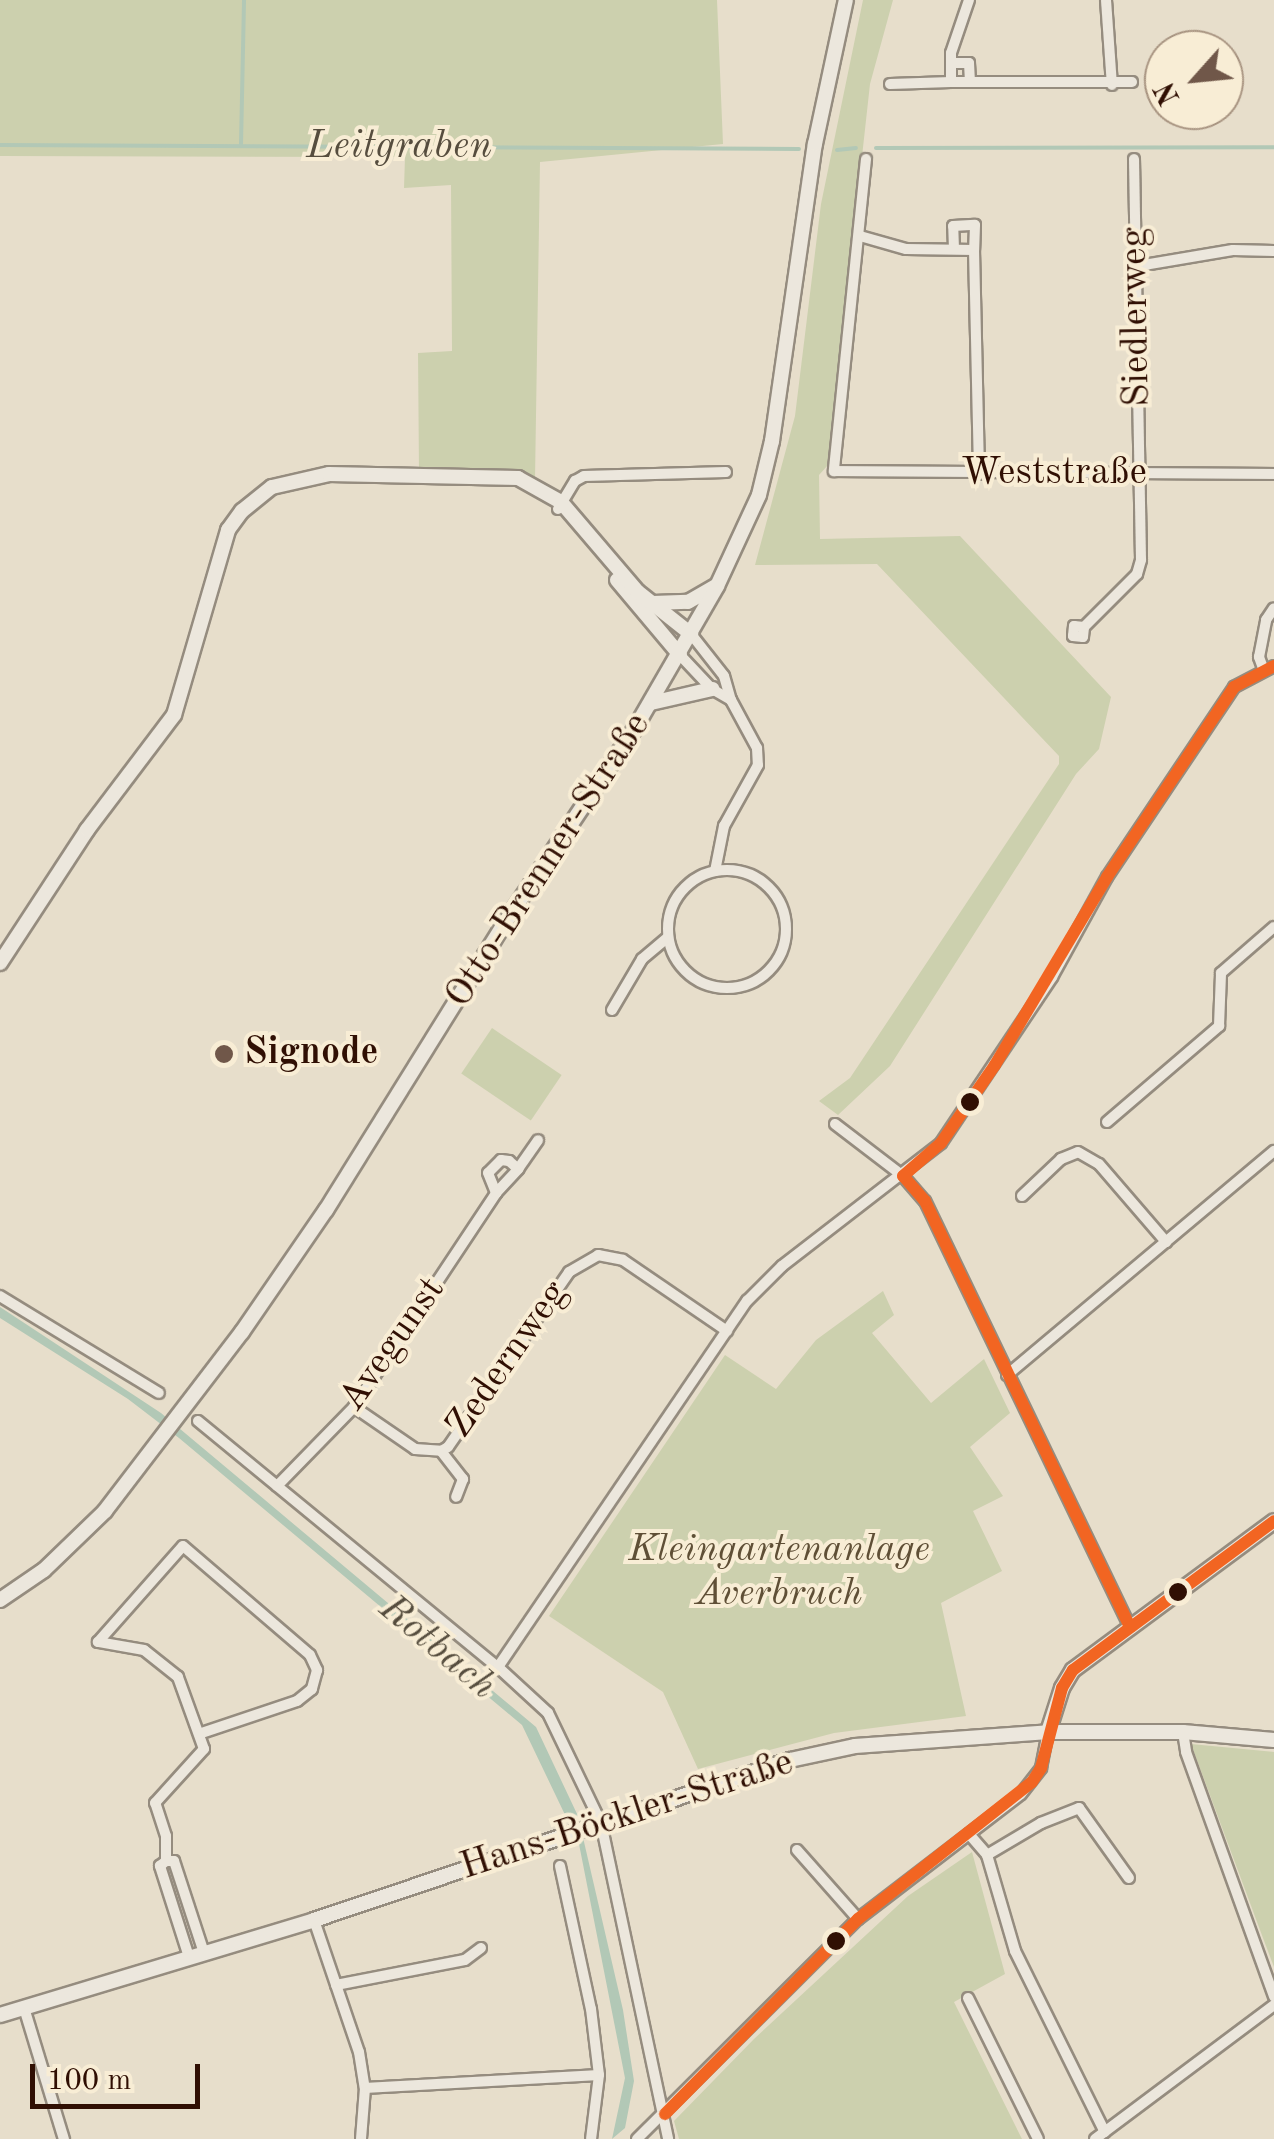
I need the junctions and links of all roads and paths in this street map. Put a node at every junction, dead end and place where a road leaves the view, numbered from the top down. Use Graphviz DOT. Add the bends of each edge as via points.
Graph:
graph roads {
  1 [pos="846,0"];
  2 [pos="969,0"];
  3 [pos="1106,0"];
  4 [pos="951,63"];
  5 [pos="951,82"];
  6 [pos="970,82"];
  7 [pos="1132,82"];
  8 [pos="890,84"];
  9 [pos="1112,85"];
  10 [pos="866,159"];
  11 [pos="1134,159"];
  12 [pos="860,236"];
  13 [pos="954,249"];
  14 [pos="974,250"];
  15 [pos="1274,251"];
  16 [pos="1138,266"];
  17 [pos="726,472"];
  18 [pos="979,474"];
  19 [pos="1140,474"];
  20 [pos="1274,474"];
  21 [pos="559,506"];
  22 [pos="717,586"];
  23 [pos="654,603"];
  24 [pos="1274,608"];
  25 [pos="1084,627"];
  26 [pos="690,634"];
  27 [pos="680,654"];
  28 [pos="1268,667"];
  29 [pos="712,689"];
  30 [pos="730,700"];
  31 [pos="651,703"];
  32 [pos="715,871"];
  33 [pos="1274,927"];
  34 [pos="668,938"];
  35 [pos="0,963"];
  36 [pos="612,1010"];
  37 [pos="1107,1122"];
  38 [pos="836,1124"];
  39 [pos="538,1140"];
  40 [pos="1274,1150"];
  41 [pos="518,1169"];
  42 [pos="903,1176"];
  43 [pos="496,1194"];
  44 [pos="1022,1196"];
  45 [pos="1166,1242"];
  46 [pos="0,1296"];
  47 [pos="727,1331"];
  48 [pos="1007,1374"];
  49 [pos="159,1393"];
  50 [pos="354,1408"];
  51 [pos="198,1421"];
  52 [pos="442,1452"];
  53 [pos="276,1486"];
  54 [pos="456,1497"];
  55 [pos="1274,1521"];
  56 [pos="0,1600"];
  57 [pos="1130,1627"];
  58 [pos="498,1666"];
  59 [pos="1048,1732"];
  60 [pos="1183,1732"];
  61 [pos="199,1734"];
  62 [pos="1274,1740"];
  63 [pos="595,1825"];
  64 [pos="969,1834"];
  65 [pos="798,1850"];
  66 [pos="988,1855"];
  67 [pos="560,1866"];
  68 [pos="1129,1878"];
  69 [pos="858,1919"];
  70 [pos="314,1920"];
  71 [pos="481,1948"];
  72 [pos="197,1955"];
  73 [pos="336,1985"];
  74 [pos="1274,1996"];
  75 [pos="968,1998"];
  76 [pos="1274,2005"];
  77 [pos="24,2010"];
  78 [pos="0,2015"];
  79 [pos="599,2075"];
  80 [pos="365,2088"];
  81 [pos="665,2114"];
  82 [pos="1100,2136"];
  83 [pos="64,2139"];
  84 [pos="361,2139"];
  85 [pos="592,2139"];
  86 [pos="638,2139"];
  87 [pos="668,2139"];
  88 [pos="1038,2139"];
  1 -- 22 [label="main road, Otto-Brenner-Straße" via="815,144 772,442 758,495"];
  2 -- 4 [label="street"];
  3 -- 9 [label="street"];
  4 -- 5 [label="street"];
  4 -- 6 [label="street" via="969,63"];
  5 -- 6 [label="street"];
  5 -- 8 [label="street"];
  6 -- 9 [label="street"];
  7 -- 9 [label="street"];
  10 -- 12 [label="street"];
  11 -- 16 [label="street, Siedlerweg"];
  12 -- 13 [label="street" via="906,249"];
  12 -- 18 [label="street, Weststraße" via="834,471"];
  13 -- 14 [label="street"];
  13 -- 14 [label="street" via="953,226 974,225"];
  14 -- 18 [label="street"];
  15 -- 16 [label="street" via="1234,250"];
  16 -- 19 [label="street, Siedlerweg"];
  17 -- 21 [label="street" via="584,476"];
  18 -- 19 [label="street, Weststraße"];
  19 -- 20 [label="street, Weststraße"];
  19 -- 25 [label="street, Siedlerweg" via="1137,574"];
  21 -- 23 [label="main road"];
  21 -- 27 [label="main road"];
  21 -- 35 [label="main road" via="487,476 308,476 272,487 242,511 228,530 174,715 87,830"];
  22 -- 23 [label="main road" via="688,602"];
  22 -- 26 [label="main road, Otto-Brenner-Straße"];
  23 -- 26 [label="main road"];
  24 -- 28 [label="street" via="1259,657"];
  26 -- 27 [label="main road, Otto-Brenner-Straße"];
  26 -- 30 [label="street" via="724,676"];
  27 -- 29 [label="street"];
  27 -- 31 [label="main road, Otto-Brenner-Straße"];
  28 -- 42 [label="street" via="1234,687 1107,877 995,1065 941,1143"];
  29 -- 30 [label="street"];
  29 -- 31 [label="main road"];
  30 -- 32 [label="street" via="751,734 758,765 724,826"];
  31 -- 56 [label="main road, Otto-Brenner-Straße" via="326,1210 178,1418 75,1544"];
  32 -- 34 [label="street" via="678,895"];
  32 -- 34 [label="street" via="735,870 770,888 786,923 778,961 764,976 726,989 706,985 674,958"];
  33 -- 37 [label="street" via="1221,973 1219,1026"];
  34 -- 36 [label="street" via="642,960"];
  38 -- 42 [label="street"];
  39 -- 41 [label="street, Avegunst"];
  40 -- 45 [label="street"];
  41 -- 43 [label="street, Avegunst"];
  41 -- 43 [label="street, Avegunst" via="500,1160 493,1164 488,1173"];
  42 -- 47 [label="street" via="764,1282"];
  42 -- 48 [label="street" via="925,1201"];
  43 -- 50 [label="street, Avegunst"];
  44 -- 45 [label="street" via="1078,1152 1099,1164"];
  45 -- 48 [label="street"];
  46 -- 49 [label="street"];
  47 -- 52 [label="street, Zedernweg" via="623,1260 587,1258 570,1272 456,1442"];
  47 -- 58 [label="street"];
  48 -- 57 [label="street"];
  50 -- 52 [label="street, Zedernweg" via="415,1449"];
  50 -- 53 [label="street, Avegunst"];
  51 -- 53 [label="street"];
  52 -- 54 [label="street, Zedernweg" via="463,1478"];
  53 -- 58 [label="street"];
  55 -- 57 [label="main road"];
  57 -- 59 [label="main road" via="1074,1670"];
  58 -- 63 [label="street" via="548,1713"];
  59 -- 60 [label="main road, Hans-Böckler-Straße"];
  59 -- 63 [label="main road, Hans-Böckler-Straße" via="855,1746 790,1760"];
  59 -- 64 [label="street" via="1032,1782"];
  60 -- 62 [label="main road, Hans-Böckler-Straße"];
  60 -- 74 [label="street"];
  61 -- 61 [label="street" via="178,1677 144,1650 98,1642 183,1546 310,1655 317,1670 312,1689 296,1700"];
  61 -- 72 [label="street" via="204,1749 155,1803"];
  63 -- 70 [label="main road, Hans-Böckler-Straße"];
  63 -- 81 [label="street"];
  64 -- 66 [label="street"];
  64 -- 69 [label="street"];
  65 -- 69 [label="street"];
  66 -- 68 [label="street" via="1079,1808"];
  66 -- 82 [label="street" via="1014,1951"];
  67 -- 79 [label="street"];
  69 -- 81 [label="street"];
  70 -- 72 [label="main road, Hans-Böckler-Straße"];
  70 -- 73 [label="street"];
  71 -- 73 [label="street" via="465,1960"];
  72 -- 77 [label="main road, Hans-Böckler-Straße"];
  73 -- 80 [label="street"];
  75 -- 88 [label="street"];
  76 -- 82 [label="street"];
  77 -- 78 [label="main road, Hans-Böckler-Straße"];
  77 -- 83 [label="street"];
  79 -- 80 [label="street"];
  79 -- 85 [label="street"];
  80 -- 84 [label="street"];
  81 -- 86 [label="street"];
  81 -- 87 [label="street"];
}
